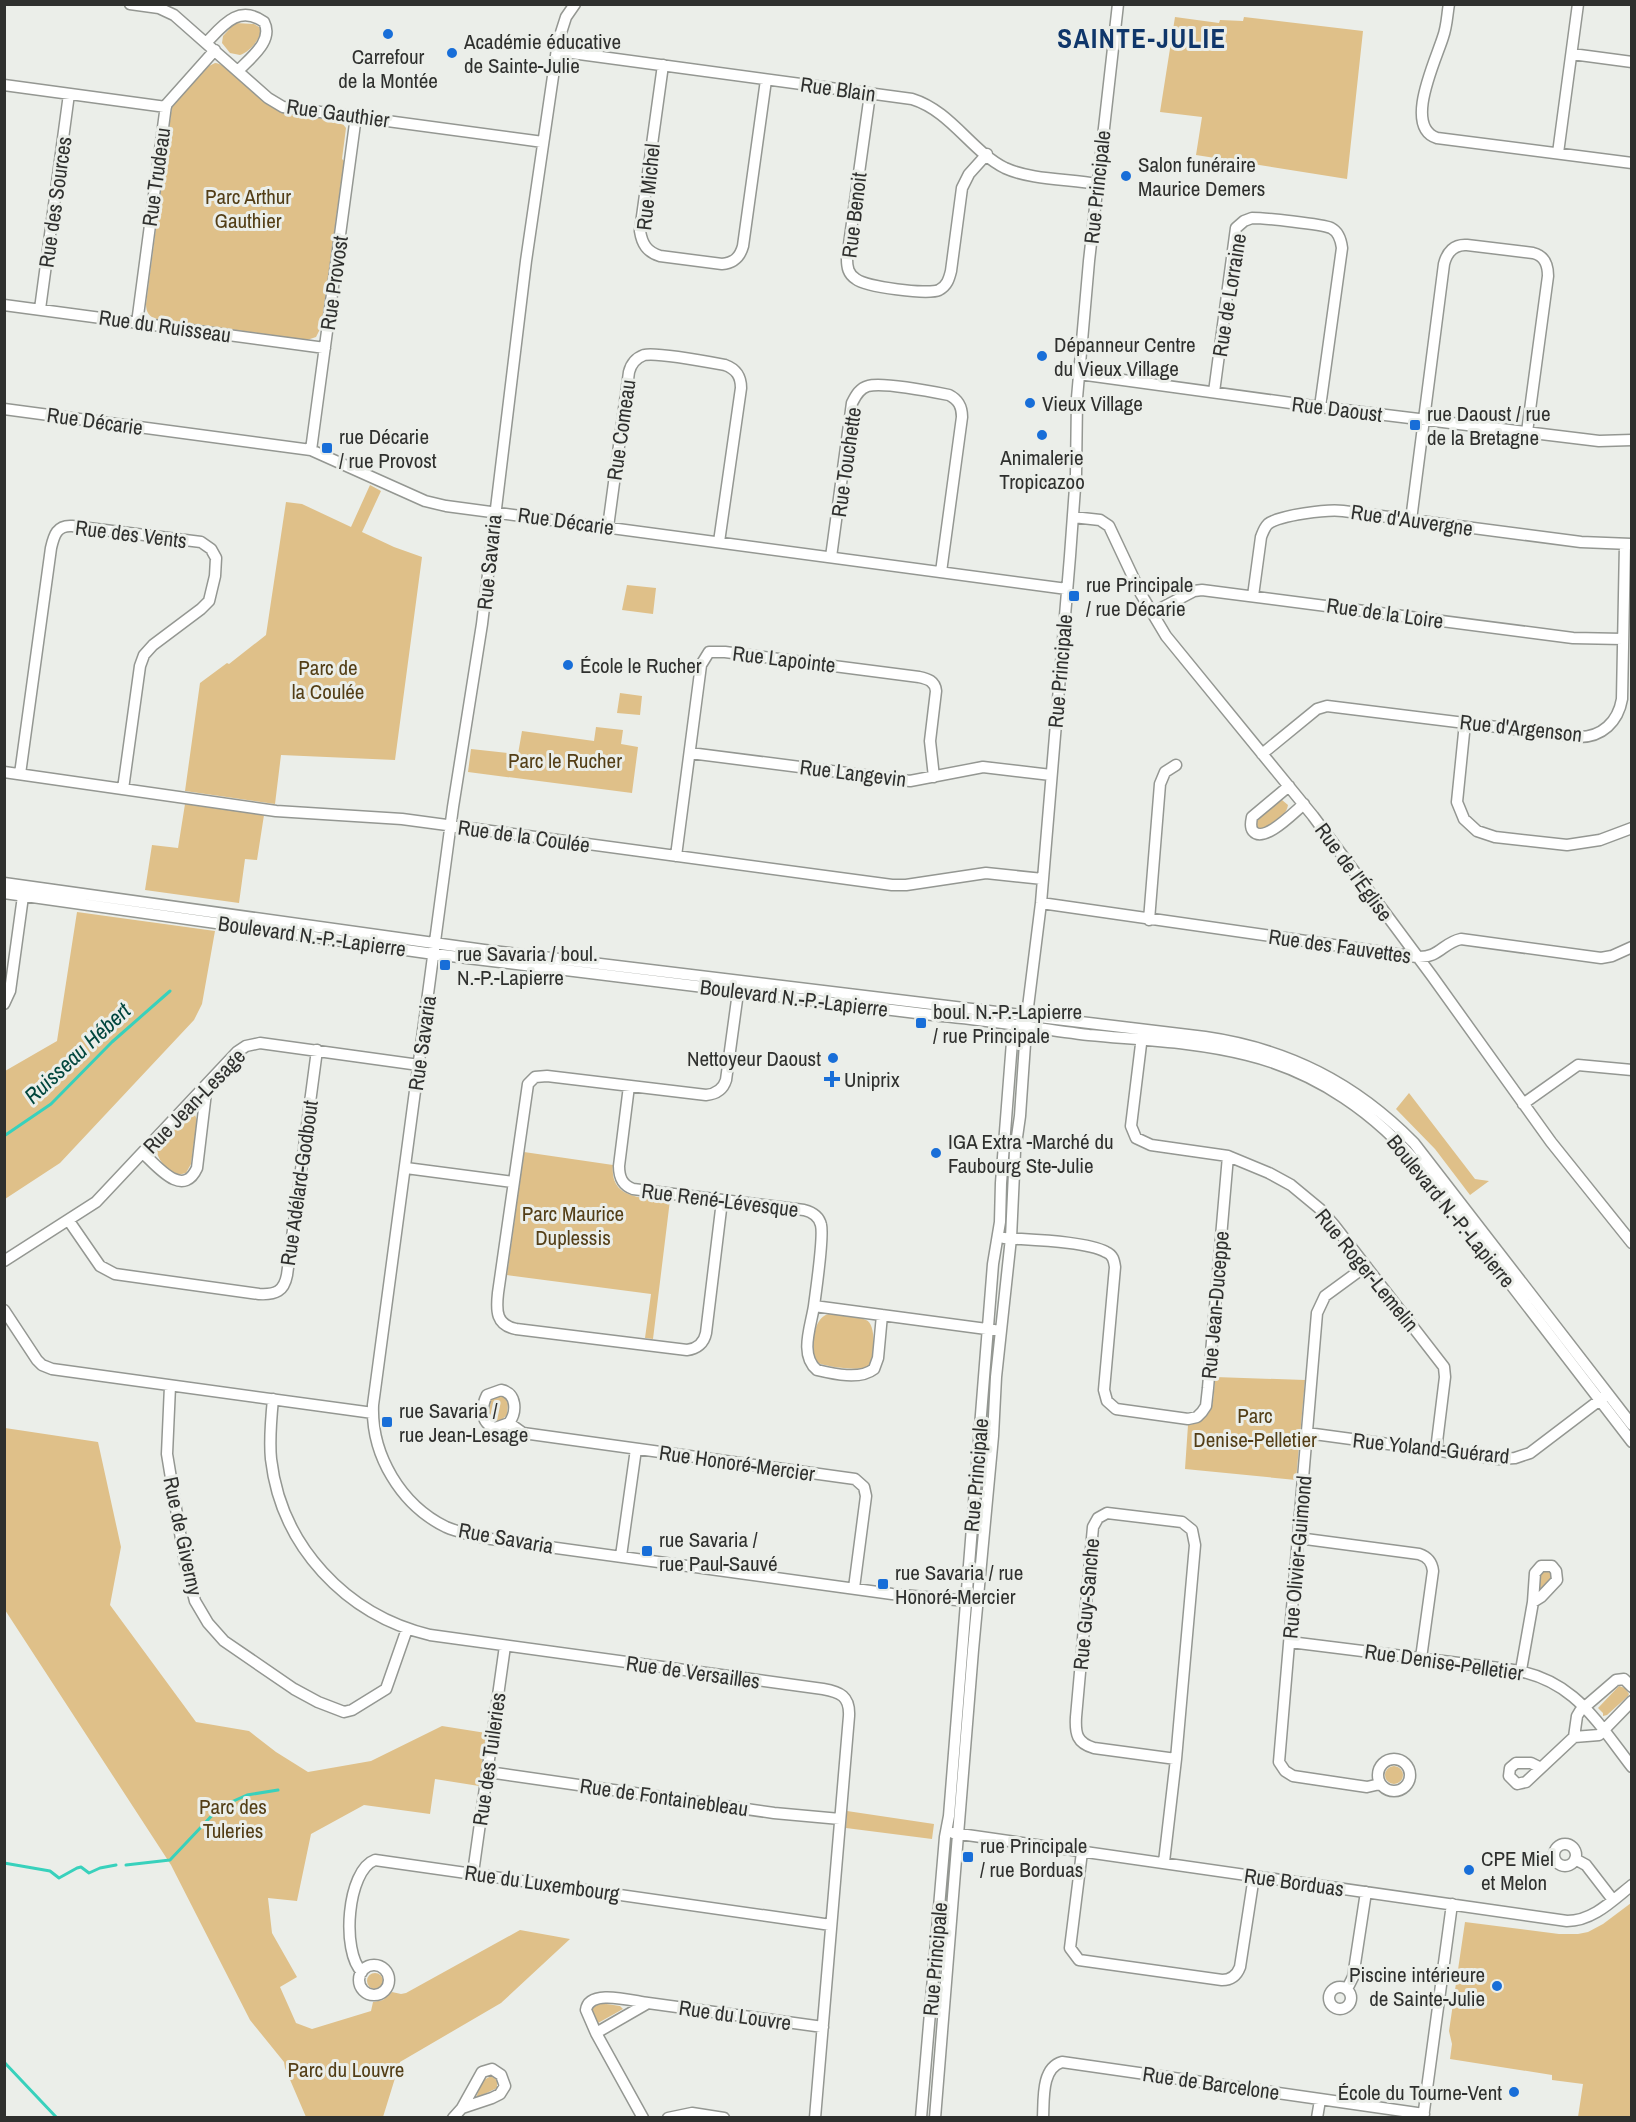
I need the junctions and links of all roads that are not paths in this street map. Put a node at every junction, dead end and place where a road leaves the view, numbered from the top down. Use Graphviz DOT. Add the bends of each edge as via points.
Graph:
graph roads {
  1 [pos="130,4"];
  2 [pos="575,4"];
  3 [pos="1118,4"];
  4 [pos="1449,4"];
  5 [pos="1578,4"];
  6 [pos="211,46"];
  7 [pos="556,51"];
  8 [pos="1572,54"];
  9 [pos="1632,62"];
  10 [pos="663,65"];
  11 [pos="238,71"];
  12 [pos="766,80"];
  13 [pos="4,85"];
  14 [pos="69,94"];
  15 [pos="870,94"];
  16 [pos="166,107"];
  17 [pos="356,116"];
  18 [pos="543,142"];
  19 [pos="1558,153"];
  20 [pos="987,154"];
  21 [pos="1632,163"];
  22 [pos="1097,184"];
  23 [pos="4,304"];
  24 [pos="40,309"];
  25 [pos="137,323"];
  26 [pos="325,348"];
  27 [pos="1079,374"];
  28 [pos="1214,392"];
  29 [pos="1320,407"];
  30 [pos="4,409"];
  31 [pos="1424,420"];
  32 [pos="1527,432"];
  33 [pos="1632,440"];
  34 [pos="311,450"];
  35 [pos="494,512"];
  36 [pos="1073,517"];
  37 [pos="1411,520"];
  38 [pos="608,527"];
  39 [pos="719,542"];
  40 [pos="1628,544"];
  41 [pos="831,557"];
  42 [pos="941,572"];
  43 [pos="1067,589"];
  44 [pos="1253,596"];
  45 [pos="1152,613"];
  46 [pos="1623,639"];
  47 [pos="1465,723"];
  48 [pos="690,753"];
  49 [pos="1262,754"];
  50 [pos="1176,765"];
  51 [pos="4,772"];
  52 [pos="20,774"];
  53 [pos="1051,775"];
  54 [pos="934,777"];
  55 [pos="1289,786"];
  56 [pos="123,789"];
  57 [pos="1304,804"];
  58 [pos="450,826"];
  59 [pos="1632,828"];
  60 [pos="676,856"];
  61 [pos="1043,879"];
  62 [pos="4,883"];
  63 [pos="24,890"];
  64 [pos="4,893"];
  65 [pos="1041,903"];
  66 [pos="1149,920"];
  67 [pos="1632,947"];
  68 [pos="434,948"];
  69 [pos="1417,957"];
  70 [pos="738,986"];
  71 [pos="4,1004"];
  72 [pos="1024,1022"];
  73 [pos="1142,1035"];
  74 [pos="317,1050"];
  75 [pos="419,1065"];
  76 [pos="1632,1070"];
  77 [pos="207,1084"];
  78 [pos="629,1086"];
  79 [pos="1523,1104"];
  80 [pos="143,1153"];
  81 [pos="1228,1156"];
  82 [pos="406,1168"];
  83 [pos="513,1182"];
  84 [pos="722,1201"];
  85 [pos="69,1221"];
  86 [pos="998,1237"];
  87 [pos="1011,1238"];
  88 [pos="1632,1243"];
  89 [pos="4,1262"];
  90 [pos="1366,1266"];
  91 [pos="814,1306"];
  92 [pos="4,1310"];
  93 [pos="882,1315"];
  94 [pos="988,1329"];
  95 [pos="1000,1330"];
  96 [pos="170,1386"];
  97 [pos="1603,1397"];
  98 [pos="273,1399"];
  99 [pos="373,1413"];
  100 [pos="509,1424"];
  101 [pos="1632,1425"];
  102 [pos="1307,1433"];
  103 [pos="1632,1442"];
  104 [pos="636,1449"];
  105 [pos="1436,1450"];
  106 [pos="1299,1538"];
  107 [pos="621,1556"];
  108 [pos="854,1588"];
  109 [pos="965,1600"];
  110 [pos="978,1602"];
  111 [pos="1533,1602"];
  112 [pos="407,1629"];
  113 [pos="1290,1642"];
  114 [pos="505,1646"];
  115 [pos="1421,1658"];
  116 [pos="1521,1670"];
  117 [pos="1632,1687"];
  118 [pos="1632,1701"];
  119 [pos="1585,1707"];
  120 [pos="1604,1730"];
  121 [pos="1574,1737"];
  122 [pos="1176,1759"];
  123 [pos="1632,1767"];
  124 [pos="1541,1768"];
  125 [pos="488,1772"];
  126 [pos="1380,1784"];
  127 [pos="840,1819"];
  128 [pos="946,1832"];
  129 [pos="959,1833"];
  130 [pos="1082,1852"];
  131 [pos="1575,1859"];
  132 [pos="1164,1862"];
  133 [pos="473,1873"];
  134 [pos="1254,1876"];
  135 [pos="1632,1885"];
  136 [pos="1366,1892"];
  137 [pos="1613,1899"];
  138 [pos="1452,1904"];
  139 [pos="831,1925"];
  140 [pos="362,1972"];
  141 [pos="1347,1989"];
  142 [pos="648,2003"];
  143 [pos="823,2027"];
  144 [pos="596,2033"];
  145 [pos="1320,2100"];
  146 [pos="462,2108"];
  147 [pos="1423,2116"];
  148 [pos="453,2118"];
  149 [pos="643,2118"];
  150 [pos="668,2118"];
  151 [pos="724,2118"];
  152 [pos="815,2118"];
  153 [pos="921,2118"];
  154 [pos="935,2118"];
  155 [pos="1043,2118"];
  156 [pos="1317,2118"];
  1 -- 6 [label="street, Rue Gauthier" via="169,12"];
  2 -- 7 [label="street, Rue Savaria" via="562,25"];
  3 -- 22 [label="street, Rue Principale"];
  4 -- 19 [label="street" via="1422,111 1425,130 1437,138"];
  5 -- 8 [label="street"];
  6 -- 11 [label="street, Rue Gauthier"];
  6 -- 11 [label="street, Rue Trudeau" via="234,17 253,17 264,22 268,33 265,40"];
  6 -- 16 [label="street, Rue Trudeau"];
  7 -- 10 [label="street, Rue Blain"];
  7 -- 18 [label="street, Rue Savaria"];
  8 -- 9 [label="street"];
  8 -- 19 [label="street"];
  10 -- 12 [label="street, Rue Blain"];
  10 -- 12 [label="street, Rue Michel" via="640,231 646,247 660,256 722,264 739,256"];
  11 -- 17 [label="street, Rue Gauthier" via="280,105"];
  12 -- 15 [label="street, Rue Blain"];
  13 -- 14 [label="street"];
  14 -- 16 [label="street"];
  14 -- 24 [label="street, Rue des Sources"];
  15 -- 20 [label="street, Rue Blain" via="912,99 926,105"];
  15 -- 20 [label="street, Rue Benoit" via="847,259 848,270 860,282 925,292 944,287 951,271 962,188"];
  16 -- 25 [label="street, Rue Trudeau"];
  17 -- 18 [label="street, Rue Gauthier"];
  17 -- 26 [label="street, Rue Provost"];
  18 -- 35 [label="street, Rue Savaria"];
  19 -- 21 [label="street"];
  20 -- 22 [label="street, Rue Blain" via="1017,172"];
  22 -- 27 [label="street, Rue Principale"];
  23 -- 24 [label="street, Rue du Ruisseau"];
  24 -- 25 [label="street, Rue du Ruisseau"];
  25 -- 26 [label="street, Rue du Ruisseau"];
  26 -- 34 [label="street, Rue Provost"];
  27 -- 28 [label="street, Rue Daoust"];
  27 -- 36 [label="street, Rue Principale"];
  28 -- 29 [label="street, Rue Daoust"];
  28 -- 29 [label="street, Rue de Lorraine" via="1236,228 1252,218 1321,226 1336,232 1342,248"];
  29 -- 31 [label="street, Rue Daoust"];
  30 -- 34 [label="street, Rue Décarie"];
  31 -- 32 [label="street, Rue Daoust"];
  31 -- 32 [label="street" via="1445,259 1455,247 1467,245 1533,253 1547,265"];
  31 -- 37 [label="street"];
  32 -- 33 [label="street, Rue Daoust" via="1599,441"];
  34 -- 35 [label="street, Rue Décarie" via="425,501"];
  35 -- 38 [label="street, Rue Décarie"];
  35 -- 58 [label="street, Rue Savaria" via="482,624"];
  36 -- 43 [label="street, Rue Principale"];
  36 -- 45 [label="street, Rue de l'Église" via="1100,520 1109,526"];
  37 -- 40 [label="street, Rue d'Auvergne" via="1581,542"];
  37 -- 44 [label="street, Rue d'Auvergne" via="1329,510 1272,522 1261,537"];
  38 -- 39 [label="street, Rue Décarie"];
  38 -- 39 [label="street, Rue Comeau" via="629,372 638,358 653,354 725,364 740,378"];
  39 -- 41 [label="street, Rue Décarie"];
  40 -- 46 [label="street, Rue d'Argenson"];
  41 -- 42 [label="street, Rue Décarie"];
  41 -- 42 [label="street, Rue Touchette" via="852,403 864,387 881,385 949,395 960,406 962,417"];
  42 -- 43 [label="street, Rue Décarie"];
  43 -- 53 [label="street, Rue Principale"];
  44 -- 45 [label="street, Rue de la Loire" via="1198,590"];
  44 -- 46 [label="street, Rue de la Loire" via="1573,638"];
  45 -- 49 [label="street, Rue de l'Église" via="1166,636"];
  46 -- 47 [label="street, Rue d'Argenson" via="1620,708 1614,720 1599,733 1578,737"];
  47 -- 49 [label="street, Rue d'Argenson" via="1327,706 1317,709"];
  47 -- 59 [label="street" via="1457,802 1464,819 1477,831 1495,837 1567,845 1600,840"];
  48 -- 54 [label="street, Rue Langevin" via="910,781"];
  48 -- 54 [label="street, Rue Lapointe" via="701,665 709,652 716,651 931,681 936,691 930,741"];
  48 -- 60 [label="street, Rue Lapointe"];
  49 -- 55 [label="street, Rue de l'Église"];
  50 -- 66 [label="street" via="1165,772 1160,784"];
  51 -- 52 [label="street, Rue de la Coulée"];
  52 -- 56 [label="street, Rue de la Coulée"];
  52 -- 56 [label="street, Rue des Vents" via="56,532 72,526 201,542 216,558 210,597 144,656"];
  53 -- 54 [label="street, Rue Langevin" via="983,767"];
  53 -- 61 [label="street, Rue Principale"];
  55 -- 57 [label="street, Rue de l'Église"];
  55 -- 57 [label="street" via="1254,814 1251,821 1255,833 1268,833"];
  56 -- 58 [label="street, Rue de la Coulée" via="276,811"];
  57 -- 69 [label="street, Rue de l'Église"];
  58 -- 60 [label="street, Rue de la Coulée"];
  58 -- 68 [label="street, Rue Savaria"];
  60 -- 61 [label="street, Rue de la Coulée" via="900,885 986,873"];
  61 -- 65 [label="street, Rue Principale"];
  62 -- 63 [label="street, Boulevard N.-P.-Lapierre"];
  63 -- 64 [label="street, Boulevard N.-P.-Lapierre"];
  63 -- 68 [label="street, Boulevard N.-P.-Lapierre"];
  63 -- 71 [label="street" via="10,991"];
  65 -- 66 [label="street, Rue des Fauvettes"];
  65 -- 72 [label="street, Rue Principale"];
  66 -- 69 [label="street, Rue des Fauvettes"];
  67 -- 69 [label="street, Rue des Fauvettes" via="1601,958 1461,939 1432,956"];
  68 -- 70 [label="street, Boulevard N.-P.-Lapierre"];
  68 -- 75 [label="street, Rue Savaria"];
  69 -- 79 [label="street, Rue de l'Église"];
  70 -- 72 [label="street, Boulevard N.-P.-Lapierre"];
  70 -- 78 [label="street" via="726,1080 719,1092 706,1095"];
  72 -- 73 [label="street, Boulevard N.-P.-Lapierre"];
  72 -- 86 [label="street, Rue Principale" via="1012,1042"];
  72 -- 87 [label="street, Rue Principale"];
  73 -- 81 [label="street, Rue Roger-Lemelin" via="1131,1126 1136,1138 1151,1145"];
  73 -- 97 [label="street, Boulevard N.-P.-Lapierre" via="1269,1061 1326,1087 1372,1118 1422,1169"];
  74 -- 75 [label="street, Rue Jean-Lesage"];
  74 -- 77 [label="street, Rue Jean-Lesage" via="250,1044"];
  74 -- 85 [label="street, Rue Adélard-Godbout" via="287,1275 279,1291 259,1294 112,1273 100,1266"];
  75 -- 82 [label="street, Rue Savaria"];
  76 -- 79 [label="street" via="1578,1065"];
  77 -- 80 [label="street, Rue Jean-Lesage"];
  77 -- 80 [label="street" via="193,1175 185,1181 174,1180"];
  78 -- 83 [label="street" via="547,1076 533,1079 525,1094"];
  78 -- 84 [label="street, Rue René-Lévesque" via="619,1166 623,1183 633,1189"];
  79 -- 88 [label="street, Rue de l'Église"];
  80 -- 85 [label="street, Rue Jean-Lesage" via="96,1202"];
  81 -- 87 [label="street, Rue Jean-Duceppe" via="1208,1392 1204,1409 1195,1418 1116,1409 1107,1401 1104,1390 1115,1267 1109,1253"];
  81 -- 90 [label="street, Rue Roger-Lemelin" via="1296,1189 1324,1214"];
  82 -- 83 [label="street"];
  82 -- 99 [label="street, Rue Savaria"];
  83 -- 84 [label="street" via="496,1303 501,1322 516,1329 687,1350 705,1338"];
  84 -- 91 [label="street, Rue René-Lévesque" via="804,1210 818,1218 822,1231"];
  85 -- 89 [label="street, Rue Jean-Lesage"];
  86 -- 87 [label="street, Rue Jean-Duceppe"];
  86 -- 94 [label="street, Rue Principale"];
  87 -- 95 [label="street, Rue Principale"];
  90 -- 102 [label="street, Rue Olivier-Guimond" via="1325,1296 1318,1306"];
  90 -- 105 [label="street, Rue Roger-Lemelin" via="1445,1369"];
  91 -- 93 [label="street"];
  91 -- 93 [label="street, Rue René-Lévesque" via="808,1359 817,1370 837,1373 863,1375 874,1369"];
  92 -- 96 [label="street" via="44,1366"];
  93 -- 94 [label="street"];
  94 -- 95 [label="street"];
  94 -- 109 [label="street, Rue Principale"];
  95 -- 110 [label="street, Rue Principale"];
  96 -- 98 [label="street"];
  96 -- 112 [label="street, Rue de Giverny" via="168,1463 185,1563 198,1607 224,1641 294,1689 344,1712 386,1689"];
  97 -- 101 [label="street, Boulevard N.-P.-Lapierre"];
  97 -- 103 [label="street, Boulevard N.-P.-Lapierre"];
  97 -- 105 [label="street, Rue Yoland-Guérard" via="1520,1457 1499,1459"];
  98 -- 99 [label="street"];
  98 -- 112 [label="street, Rue de Versailles" via="272,1467 279,1497 296,1535 319,1569 342,1592 375,1615"];
  99 -- 107 [label="street, Rue Savaria" via="383,1460 399,1487 419,1509 445,1526 477,1537"];
  100 -- 104 [label="street, Rue Honoré-Mercier" via="523,1433"];
  102 -- 105 [label="street, Rue Yoland-Guérard"];
  102 -- 106 [label="street, Rue Olivier-Guimond"];
  104 -- 107 [label="street"];
  104 -- 108 [label="street, Rue Honoré-Mercier" via="859,1482 866,1496"];
  106 -- 113 [label="street, Rue Olivier-Guimond"];
  106 -- 115 [label="street" via="1427,1558 1433,1571"];
  107 -- 108 [label="street, Rue Savaria"];
  108 -- 109 [label="street, Rue Savaria"];
  109 -- 110 [label="street, Rue Savaria"];
  109 -- 128 [label="street, Rue Principale"];
  110 -- 129 [label="street, Rue Principale"];
  111 -- 116 [label="street"];
  112 -- 114 [label="street, Rue de Versailles"];
  113 -- 115 [label="street, Rue Denise-Pelletier"];
  113 -- 126 [label="street, Rue Olivier-Guimond" via="1281,1766 1293,1776 1367,1787"];
  114 -- 125 [label="street, Rue des Tuileries"];
  114 -- 127 [label="street, Rue de Versailles" via="840,1693 848,1701 849,1711"];
  115 -- 116 [label="street, Rue Denise-Pelletier"];
  116 -- 119 [label="street, Rue Denise-Pelletier" via="1557,1685"];
  117 -- 119 [label="street" via="1624,1679 1616,1680"];
  118 -- 120 [label="street"];
  119 -- 120 [label="street, Rue Denise-Pelletier"];
  119 -- 121 [label="street" via="1578,1714"];
  120 -- 121 [label="street" via="1596,1736"];
  120 -- 123 [label="street, Rue Denise-Pelletier"];
  121 -- 124 [label="street"];
  122 -- 122 [label="street, Rue Guy-Sanche" via="1090,1747 1076,1734 1093,1527 1096,1519 1107,1513 1182,1522 1193,1533"];
  122 -- 132 [label="street, Rue Guy-Sanche"];
  125 -- 127 [label="street, Rue de Fontainebleau"];
  125 -- 133 [label="street, Rue des Tuileries"];
  127 -- 139 [label="street, Rue de Versailles"];
  128 -- 129 [label="street, Rue Borduas"];
  128 -- 153 [label="street, Rue Principale"];
  129 -- 130 [label="street, Rue Borduas"];
  129 -- 154 [label="street, Rue Principale"];
  130 -- 132 [label="street, Rue Borduas"];
  130 -- 134 [label="street" via="1070,1948 1082,1960 1114,1966 1222,1980 1233,1977 1241,1963"];
  131 -- 137 [label="street" via="1584,1863"];
  132 -- 134 [label="street, Rue Borduas"];
  133 -- 139 [label="street, Rue du Luxembourg"];
  133 -- 140 [label="street, Rue du Luxembourg" via="375,1860 365,1865 351,1906 349,1928 352,1954"];
  134 -- 136 [label="street, Rue Borduas"];
  135 -- 137 [label="street, Rue Borduas"];
  136 -- 138 [label="street, Rue Borduas"];
  136 -- 141 [label="street" via="1353,1977"];
  137 -- 138 [label="street, Rue Borduas" via="1590,1916 1572,1921"];
  138 -- 147 [label="street"];
  139 -- 143 [label="street, Rue de Versailles"];
  142 -- 143 [label="street, Rue du Louvre"];
  142 -- 144 [label="street"];
  142 -- 144 [label="street, Rue du Louvre" via="595,1998 586,2010"];
  143 -- 152 [label="street, Rue de Versailles"];
  144 -- 149 [label="street, Rue du Louvre"];
  145 -- 147 [label="street, Rue de Barcelone"];
  145 -- 155 [label="street, Rue de Barcelone" via="1062,2062 1048,2074"];
  145 -- 156 [label="street"];
  146 -- 148 [label="street"];
  150 -- 151 [label="street" via="692,2114"];
}
